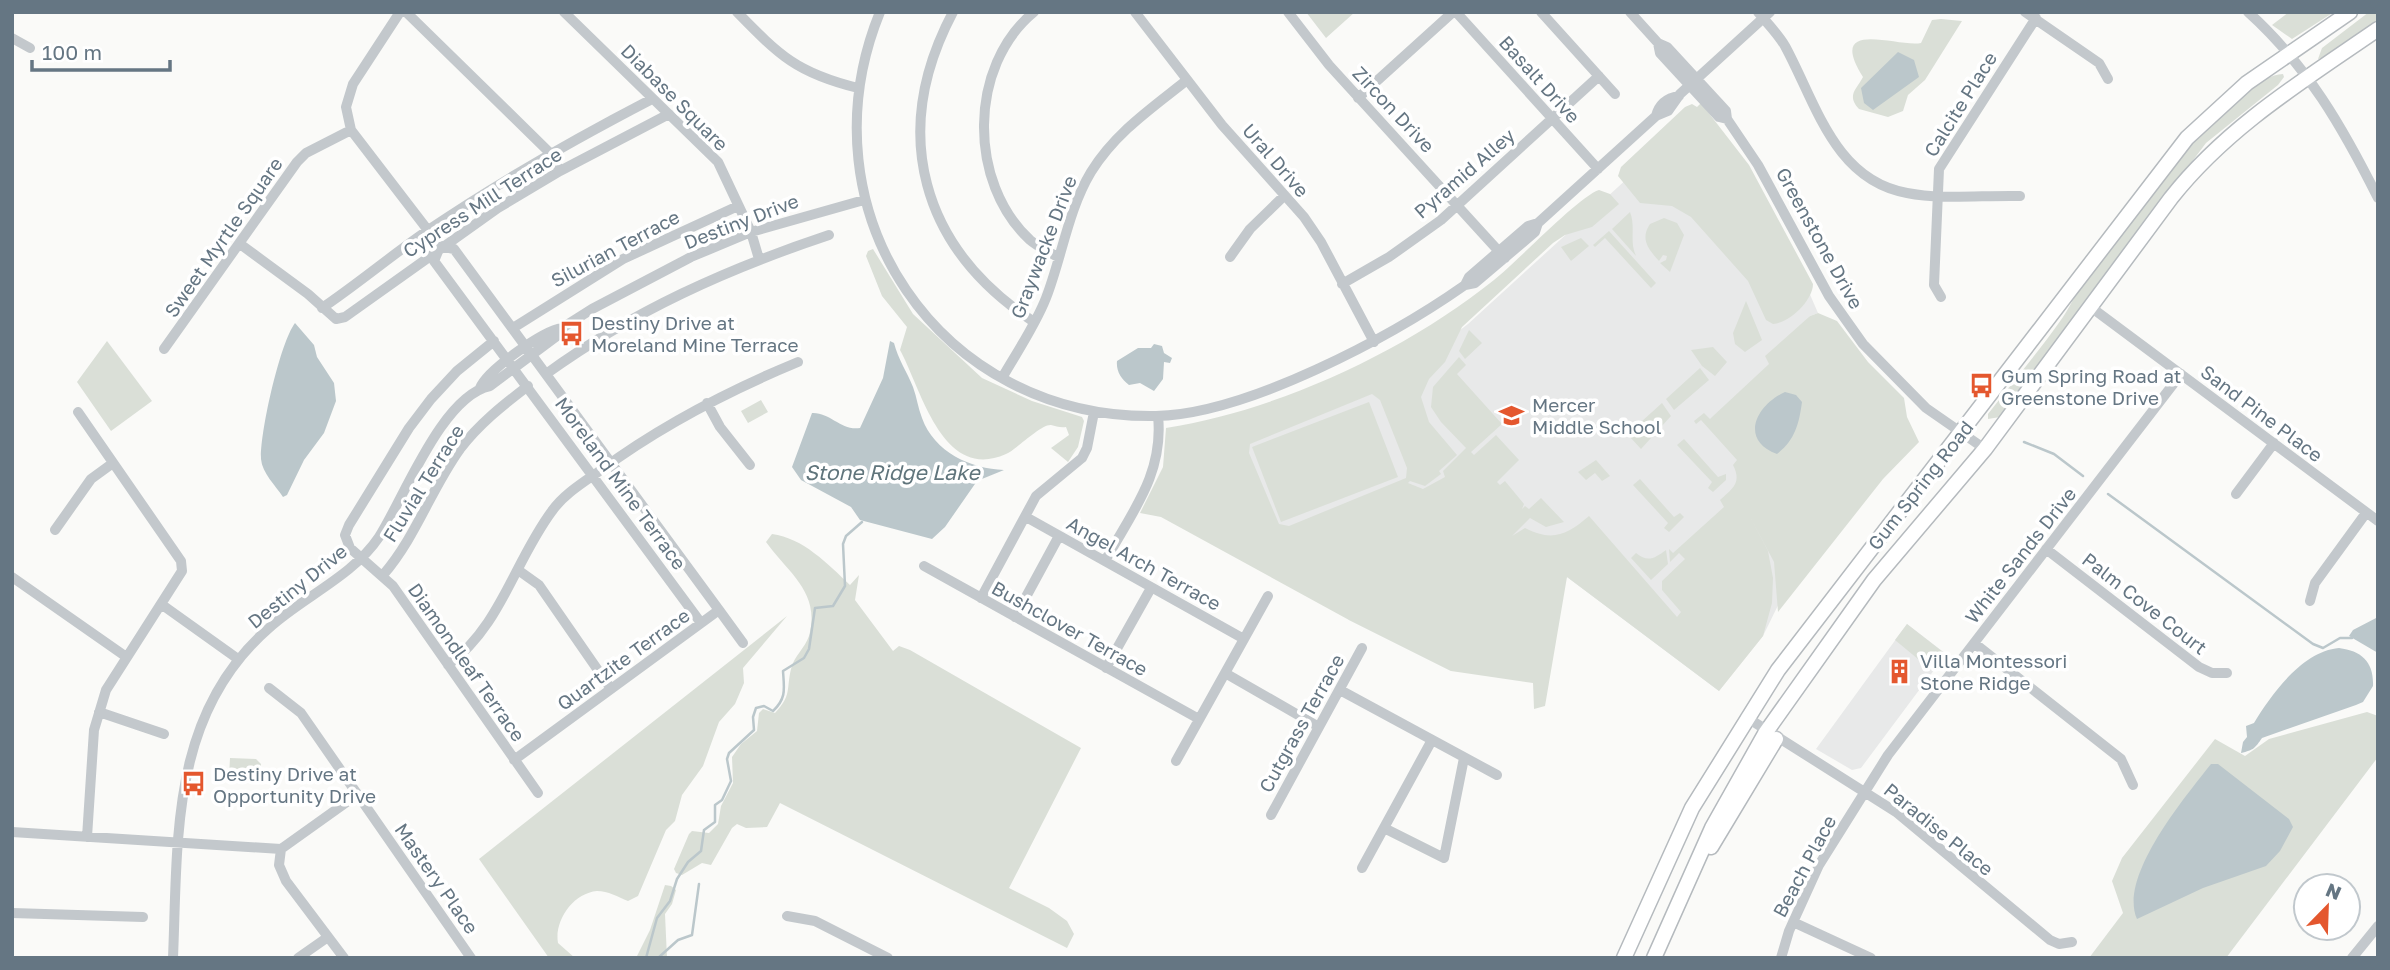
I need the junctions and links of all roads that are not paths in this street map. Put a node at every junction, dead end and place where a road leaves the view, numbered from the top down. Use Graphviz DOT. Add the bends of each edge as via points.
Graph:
graph roads {
  1 [pos="400,12"];
  2 [pos="406,12"];
  3 [pos="564,12"];
  4 [pos="737,12"];
  5 [pos="880,12"];
  6 [pos="953,12"];
  7 [pos="1034,12"];
  8 [pos="1135,12"];
  9 [pos="1288,12"];
  10 [pos="1454,12"];
  11 [pos="1541,12"];
  12 [pos="1630,12"];
  13 [pos="2025,12"];
  14 [pos="2248,12"];
  15 [pos="2350,12"];
  16 [pos="1764,14"];
  17 [pos="2036,18"];
  18 [pos="2378,29"];
  19 [pos="12,38"];
  20 [pos="30,48"];
  21 [pos="2291,55"];
  22 [pos="1600,76"];
  23 [pos="2306,78"];
  24 [pos="2108,79"];
  25 [pos="1187,80"];
  26 [pos="1694,82"];
  27 [pos="858,88"];
  28 [pos="1615,94"];
  29 [pos="1358,97"];
  30 [pos="652,99"];
  31 [pos="669,114"];
  32 [pos="1553,118"];
  33 [pos="351,130"];
  34 [pos="550,152"];
  35 [pos="1598,169"];
  36 [pos="560,171"];
  37 [pos="1937,194"];
  38 [pos="1284,196"];
  39 [pos="2020,196"];
  40 [pos="2378,198"];
  41 [pos="864,200"];
  42 [pos="1459,205"];
  43 [pos="738,206"];
  44 [pos="427,230"];
  45 [pos="751,232"];
  46 [pos="829,235"];
  47 [pos="240,244"];
  48 [pos="440,246"];
  49 [pos="1503,255"];
  50 [pos="1058,257"];
  51 [pos="1230,257"];
  52 [pos="759,259"];
  53 [pos="1342,284"];
  54 [pos="1941,298"];
  55 [pos="322,308"];
  56 [pos="2092,308"];
  57 [pos="1034,322"];
  58 [pos="513,328"];
  59 [pos="494,341"];
  60 [pos="1374,342"];
  61 [pos="164,349"];
  62 [pos="529,351"];
  63 [pos="798,362"];
  64 [pos="511,364"];
  65 [pos="546,374"];
  66 [pos="2181,374"];
  67 [pos="1002,379"];
  68 [pos="528,386"];
  69 [pos="708,403"];
  70 [pos="78,412"];
  71 [pos="1094,412"];
  72 [pos="1158,416"];
  73 [pos="1960,431"];
  74 [pos="2274,443"];
  75 [pos="1985,449"];
  76 [pos="611,462"];
  77 [pos="113,463"];
  78 [pos="750,465"];
  79 [pos="593,475"];
  80 [pos="2236,494"];
  81 [pos="2366,513"];
  82 [pos="1026,517"];
  83 [pos="2378,521"];
  84 [pos="55,530"];
  85 [pos="1059,536"];
  86 [pos="2046,549"];
  87 [pos="361,558"];
  88 [pos="1105,561"];
  89 [pos="924,566"];
  90 [pos="518,570"];
  91 [pos="383,575"];
  92 [pos="12,577"];
  93 [pos="1151,588"];
  94 [pos="1268,596"];
  95 [pos="981,598"];
  96 [pos="2310,601"];
  97 [pos="161,604"];
  98 [pos="719,611"];
  99 [pos="1015,617"];
  100 [pos="701,623"];
  101 [pos="1244,639"];
  102 [pos="743,643"];
  103 [pos="1974,643"];
  104 [pos="1363,648"];
  105 [pos="125,656"];
  106 [pos="238,659"];
  107 [pos="448,665"];
  108 [pos="1106,668"];
  109 [pos="1225,673"];
  110 [pos="2227,673"];
  111 [pos="269,688"];
  112 [pos="611,689"];
  113 [pos="1340,690"];
  114 [pos="99,712"];
  115 [pos="1746,718"];
  116 [pos="1199,719"];
  117 [pos="1319,727"];
  118 [pos="164,734"];
  119 [pos="1771,735"];
  120 [pos="1432,740"];
  121 [pos="1464,758"];
  122 [pos="514,760"];
  123 [pos="1175,761"];
  124 [pos="1497,775"];
  125 [pos="2133,785"];
  126 [pos="1864,792"];
  127 [pos="538,793"];
  128 [pos="358,794"];
  129 [pos="1270,815"];
  130 [pos="1384,828"];
  131 [pos="12,832"];
  132 [pos="87,837"];
  133 [pos="178,842"];
  134 [pos="281,849"];
  135 [pos="1362,868"];
  136 [pos="12,913"];
  137 [pos="788,916"];
  138 [pos="143,918"];
  139 [pos="1793,922"];
  140 [pos="2378,926"];
  141 [pos="328,937"];
  142 [pos="2072,942"];
  143 [pos="173,958"];
  144 [pos="298,958"];
  145 [pos="344,958"];
  146 [pos="471,958"];
  147 [pos="888,958"];
  148 [pos="1624,958"];
  149 [pos="1654,958"];
  150 [pos="1781,958"];
  151 [pos="1871,958"];
  152 [pos="2352,958"];
  1 -- 33 [label="street" via="353,84 346,107"];
  2 -- 34 [label="street"];
  3 -- 30 [label="street, Diabase Square"];
  4 -- 27 [label="street" via="783,58 811,75"];
  5 -- 27 [label="street"];
  6 -- 57 [label="street" via="934,53 919,126 932,201 945,233 983,284"];
  7 -- 50 [label="street" via="1004,46 992,74 985,153 992,180 1015,222 1030,240"];
  8 -- 25 [label="street, Ural Drive"];
  9 -- 29 [label="street, Zircon Drive"];
  10 -- 29 [label="street"];
  10 -- 32 [label="street, Basalt Drive"];
  11 -- 22 [label="street"];
  12 -- 26 [label="street, Greenstone Drive" via="1667,47"];
  13 -- 17 [label="street"];
  14 -- 21 [label="street"];
  15 -- 21 [label="main road, Gum Spring Road"];
  16 -- 26 [label="street"];
  16 -- 37 [label="street" via="1833,141 1853,167 1892,190"];
  17 -- 24 [label="street" via="2099,63"];
  17 -- 37 [label="street, Calcite Place" via="1942,159"];
  18 -- 23 [label="main road, Gum Spring Road"];
  19 -- 20 [label="street"];
  21 -- 23 [label="street"];
  21 -- 73 [label="main road, Gum Spring Road" via="2225,100 2187,138"];
  22 -- 28 [label="street"];
  22 -- 32 [label="street, Pyramid Alley"];
  23 -- 40 [label="street" via="2343,129"];
  23 -- 56 [label="main road, Gum Spring Road" via="2232,133 2190,173"];
  25 -- 38 [label="street, Ural Drive"];
  25 -- 50 [label="street, Graywacke Drive" via="1145,110 1112,144 1091,173"];
  26 -- 35 [label="street" via="1679,96 1670,97 1656,116"];
  26 -- 73 [label="street, Greenstone Drive" via="1726,111 1829,296 1863,344 1901,386"];
  27 -- 41 [label="street" via="856,140"];
  29 -- 42 [label="street, Zircon Drive"];
  30 -- 31 [label="street, Diabase Square"];
  30 -- 34 [label="street, Cypress Mill Terrace"];
  31 -- 36 [label="street, Cypress Mill Terrace"];
  31 -- 43 [label="street, Diabase Square" via="718,162"];
  32 -- 35 [label="street, Basalt Drive"];
  32 -- 42 [label="street, Pyramid Alley"];
  33 -- 44 [label="street"];
  33 -- 47 [label="street, Sweet Myrtle Square" via="297,162"];
  34 -- 36 [label="street"];
  34 -- 44 [label="street, Cypress Mill Terrace"];
  35 -- 49 [label="street" via="1538,223 1528,226"];
  36 -- 48 [label="street, Cypress Mill Terrace"];
  37 -- 39 [label="street"];
  37 -- 54 [label="street, Calcite Place" via="1934,285"];
  38 -- 51 [label="street" via="1250,229"];
  38 -- 53 [label="street, Ural Drive" via="1321,242"];
  41 -- 45 [label="street, Destiny Drive"];
  41 -- 67 [label="street" via="886,258 917,306 947,338"];
  42 -- 49 [label="street, Zircon Drive"];
  42 -- 53 [label="street, Pyramid Alley" via="1389,257"];
  43 -- 45 [label="street, Diabase Square"];
  43 -- 58 [label="street, Silurian Terrace" via="623,260"];
  44 -- 48 [label="street"];
  44 -- 55 [label="street, Cypress Mill Terrace"];
  45 -- 52 [label="street, Diabase Square"];
  45 -- 62 [label="street, Destiny Drive" via="638,284"];
  46 -- 52 [label="street"];
  47 -- 55 [label="street, Cypress Mill Terrace"];
  47 -- 61 [label="street, Sweet Myrtle Square"];
  48 -- 55 [label="street, Cypress Mill Terrace" via="345,317 336,319"];
  48 -- 58 [label="street, Moreland Mine Terrace" via="454,249"];
  48 -- 59 [label="street, Moreland Mine Terrace" via="434,261"];
  49 -- 60 [label="street" via="1469,277 1465,285"];
  50 -- 57 [label="street, Graywacke Drive"];
  52 -- 65 [label="street" via="615,327"];
  53 -- 60 [label="street, Ural Drive"];
  56 -- 66 [label="street, Sand Pine Place"];
  56 -- 75 [label="main road, Gum Spring Road"];
  57 -- 67 [label="street, Graywacke Drive"];
  58 -- 62 [label="street, Moreland Mine Terrace"];
  59 -- 64 [label="street, Moreland Mine Terrace"];
  59 -- 87 [label="street" via="452,376 409,428 347,530 347,545"];
  60 -- 72 [label="street" via="1228,403"];
  62 -- 64 [label="street, Destiny Drive"];
  62 -- 65 [label="street, Moreland Mine Terrace"];
  63 -- 69 [label="street"];
  64 -- 68 [label="street, Moreland Mine Terrace"];
  64 -- 87 [label="street, Destiny Drive" via="484,379 433,439 379,536"];
  65 -- 76 [label="street, Moreland Mine Terrace"];
  66 -- 74 [label="street, Sand Pine Place"];
  66 -- 86 [label="street, White Sands Drive"];
  67 -- 71 [label="street" via="1055,402"];
  68 -- 79 [label="street, Moreland Mine Terrace"];
  68 -- 91 [label="street, Fluvial Terrace" via="485,420 461,449"];
  69 -- 76 [label="street"];
  69 -- 78 [label="street" via="720,427"];
  70 -- 77 [label="street"];
  71 -- 72 [label="street"];
  71 -- 82 [label="street" via="1082,458 1044,486"];
  72 -- 88 [label="street" via="1160,440 1152,477"];
  73 -- 75 [label="street, Greenstone Drive"];
  73 -- 115 [label="main road, Gum Spring Road"];
  74 -- 80 [label="street"];
  74 -- 81 [label="street, Sand Pine Place"];
  75 -- 119 [label="main road, Gum Spring Road" via="1874,580"];
  76 -- 79 [label="street"];
  76 -- 98 [label="street, Moreland Mine Terrace"];
  77 -- 84 [label="street" via="91,479"];
  77 -- 97 [label="street" via="181,561 182,571"];
  79 -- 90 [label="street" via="555,507"];
  79 -- 100 [label="street, Moreland Mine Terrace"];
  81 -- 83 [label="street, Sand Pine Place"];
  81 -- 96 [label="street" via="2315,583"];
  82 -- 85 [label="street, Angel Arch Terrace"];
  82 -- 95 [label="street"];
  85 -- 88 [label="street, Angel Arch Terrace"];
  85 -- 99 [label="street"];
  86 -- 103 [label="street, White Sands Drive"];
  86 -- 110 [label="street, Palm Cove Court" via="2199,667"];
  87 -- 91 [label="street, Diamondleaf Terrace"];
  87 -- 106 [label="street, Destiny Drive" via="284,615"];
  88 -- 93 [label="street, Angel Arch Terrace"];
  89 -- 95 [label="street, Bushclover Terrace"];
  90 -- 107 [label="street" via="480,636"];
  90 -- 112 [label="street" via="539,585"];
  91 -- 107 [label="street, Diamondleaf Terrace"];
  92 -- 105 [label="street"];
  93 -- 101 [label="street, Angel Arch Terrace"];
  93 -- 108 [label="street"];
  94 -- 101 [label="street"];
  95 -- 99 [label="street, Bushclover Terrace"];
  97 -- 105 [label="street"];
  97 -- 106 [label="street"];
  98 -- 100 [label="street, Quartzite Terrace"];
  98 -- 102 [label="street, Quartzite Terrace"];
  99 -- 108 [label="street, Bushclover Terrace"];
  100 -- 112 [label="street, Quartzite Terrace"];
  101 -- 109 [label="street"];
  103 -- 125 [label="street" via="2121,760"];
  103 -- 126 [label="street, White Sands Drive"];
  104 -- 113 [label="street, Cutgrass Terrace"];
  105 -- 114 [label="street"];
  106 -- 133 [label="street, Destiny Drive" via="209,707 190,755"];
  107 -- 122 [label="street, Diamondleaf Terrace"];
  108 -- 116 [label="street, Bushclover Terrace"];
  109 -- 116 [label="street"];
  109 -- 117 [label="street"];
  111 -- 128 [label="street, Mastery Place" via="300,713"];
  112 -- 122 [label="street, Quartzite Terrace"];
  113 -- 117 [label="street, Cutgrass Terrace"];
  113 -- 120 [label="street"];
  114 -- 118 [label="street"];
  114 -- 132 [label="street"];
  115 -- 119 [label="street, Paradise Place"];
  115 -- 148 [label="main road, Gum Spring Road" via="1680,833"];
  116 -- 123 [label="street"];
  117 -- 129 [label="street, Cutgrass Terrace"];
  119 -- 126 [label="street, Paradise Place"];
  119 -- 149 [label="main road, Gum Spring Road" via="1741,772"];
  120 -- 121 [label="street"];
  120 -- 130 [label="street"];
  121 -- 124 [label="street"];
  121 -- 130 [label="street" via="1444,858"];
  122 -- 127 [label="street, Diamondleaf Terrace"];
  126 -- 139 [label="street, Beach Place" via="1819,865"];
  126 -- 142 [label="street, Paradise Place" via="1896,812 2039,933 2059,944"];
  128 -- 134 [label="street"];
  128 -- 146 [label="street, Mastery Place"];
  130 -- 135 [label="street"];
  131 -- 132 [label="street"];
  132 -- 133 [label="street"];
  133 -- 134 [label="street"];
  133 -- 143 [label="street, Destiny Drive"];
  134 -- 141 [label="street" via="279,865 286,881"];
  136 -- 138 [label="street"];
  137 -- 147 [label="street" via="815,921"];
  139 -- 150 [label="street, Beach Place"];
  139 -- 151 [label="street"];
  140 -- 152 [label="street"];
  141 -- 144 [label="street"];
  141 -- 145 [label="street"];
}
